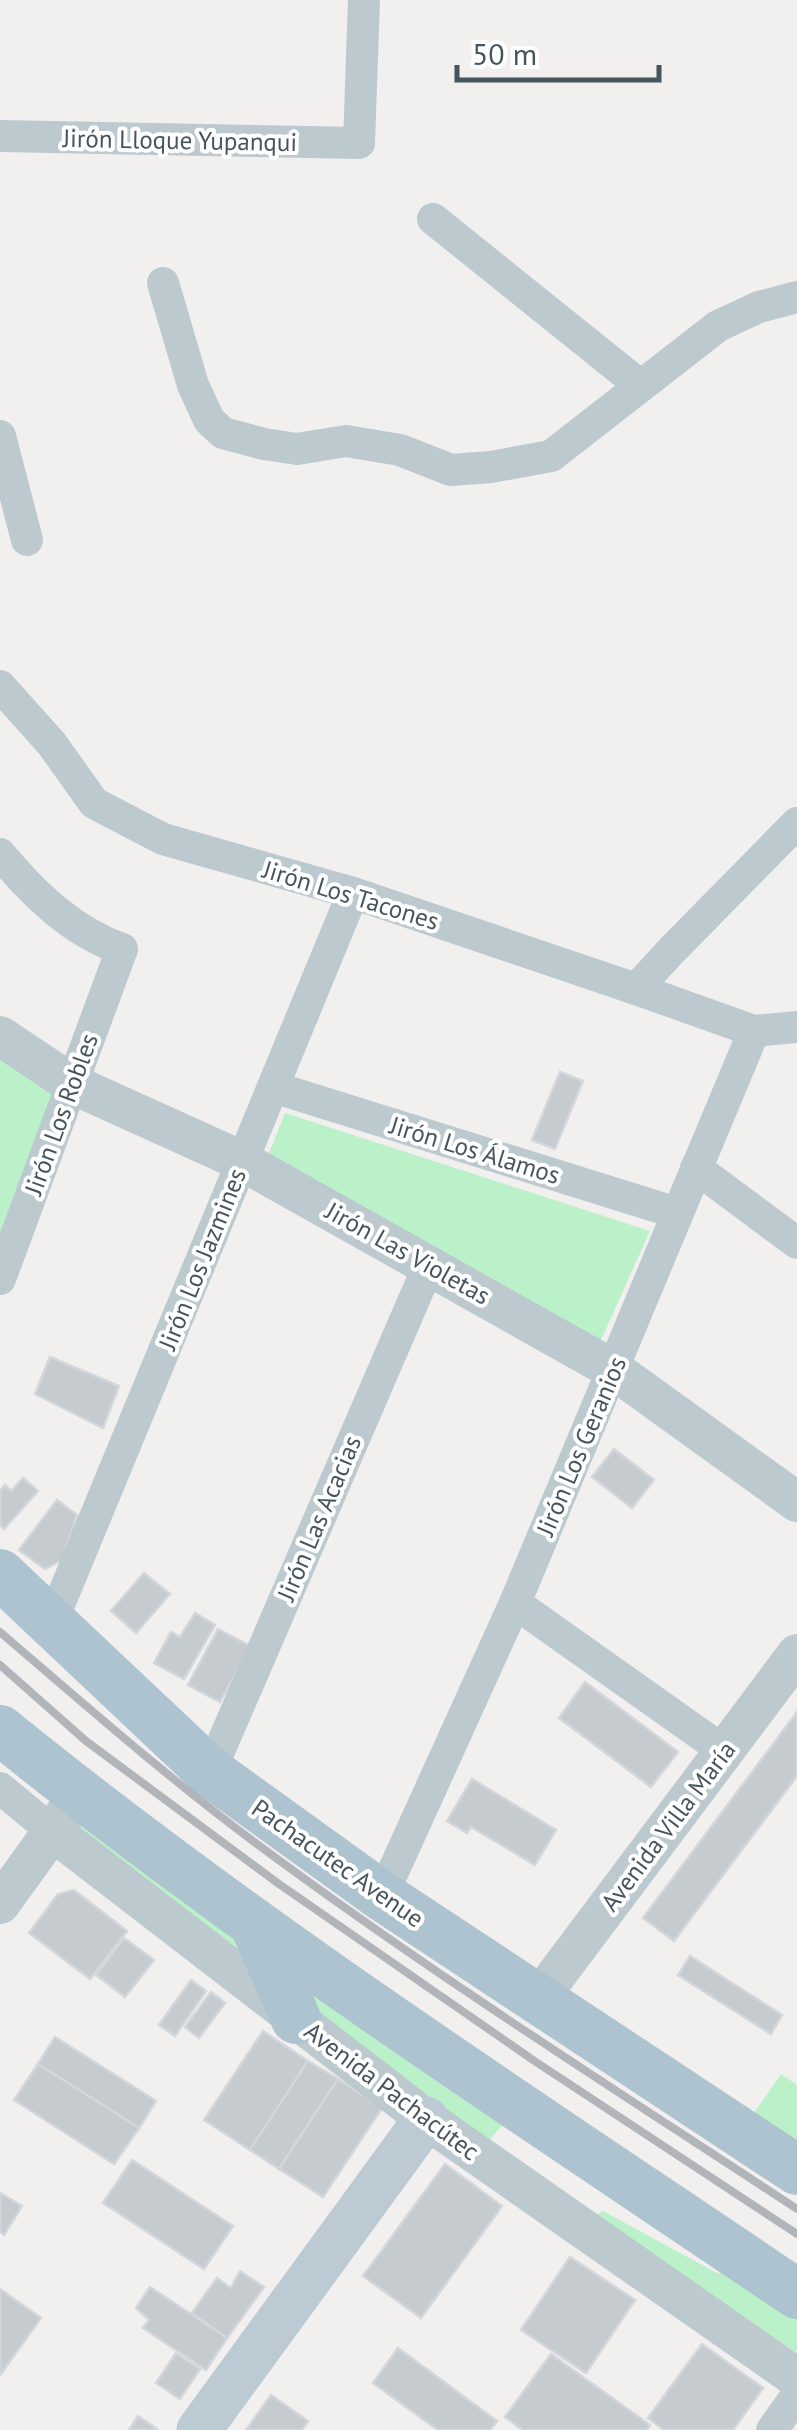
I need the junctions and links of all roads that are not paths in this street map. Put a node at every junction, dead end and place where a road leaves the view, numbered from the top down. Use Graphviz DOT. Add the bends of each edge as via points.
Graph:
graph roads {
  1 [pos="364,0"];
  2 [pos="0,136"];
  3 [pos="433,219"];
  4 [pos="162,283"];
  5 [pos="797,297"];
  6 [pos="641,386"];
  7 [pos="0,436"];
  8 [pos="27,540"];
  9 [pos="0,686"];
  10 [pos="797,823"];
  11 [pos="0,854"];
  12 [pos="353,894"];
  13 [pos="636,989"];
  14 [pos="797,1027"];
  15 [pos="754,1032"];
  16 [pos="0,1036"];
  17 [pos="72,1084"];
  18 [pos="273,1087"];
  19 [pos="242,1161"];
  20 [pos="696,1168"];
  21 [pos="677,1213"];
  22 [pos="797,1243"];
  23 [pos="428,1265"];
  24 [pos="0,1277"];
  25 [pos="614,1370"];
  26 [pos="797,1502"];
  27 [pos="0,1574"];
  28 [pos="514,1602"];
  29 [pos="51,1624"];
  30 [pos="797,1654"];
  31 [pos="0,1730"];
  32 [pos="724,1751"];
  33 [pos="210,1772"];
  34 [pos="0,1788"];
  35 [pos="66,1813"];
  36 [pos="382,1896"];
  37 [pos="0,1904"];
  38 [pos="254,1924"];
  39 [pos="538,1998"];
  40 [pos="296,2019"];
  41 [pos="426,2119"];
  42 [pos="797,2170"];
  43 [pos="797,2294"];
  44 [pos="797,2378"];
  45 [pos="797,2395"];
  46 [pos="199,2430"];
  47 [pos="772,2430"];
  1 -- 2 [label="street, Jirón Lloque Yupanqui" via="359,143"];
  3 -- 6 [label="street"];
  4 -- 6 [label="street" via="209,420 223,433 264,444 297,448 346,441 400,450 451,470 490,467 551,456"];
  5 -- 6 [label="street" via="718,326"];
  7 -- 8 [label="street"];
  9 -- 12 [label="street, Jirón Los Tacones" via="94,803 162,839"];
  10 -- 13 [label="street"];
  11 -- 17 [label="street, Jirón Los Robles" via="71,924 122,949"];
  12 -- 13 [label="street, Jirón Los Tacones"];
  12 -- 18 [label="street, Jirón Los Jazmines"];
  13 -- 15 [label="street, Jirón Los Tacones"];
  14 -- 15 [label="street"];
  15 -- 20 [label="street, Jirón Los Geranios"];
  16 -- 17 [label="street, Jirón Las Violetas"];
  17 -- 19 [label="street, Jirón Las Violetas"];
  17 -- 24 [label="street, Jirón Los Robles"];
  18 -- 19 [label="street, Jirón Los Jazmines"];
  18 -- 21 [label="street, Jirón Los Álamos"];
  19 -- 23 [label="street, Jirón Las Violetas"];
  19 -- 29 [label="street, Jirón Los Jazmines"];
  20 -- 21 [label="street, Jirón Los Geranios"];
  20 -- 22 [label="street"];
  21 -- 25 [label="street, Jirón Los Geranios"];
  23 -- 25 [label="street, Jirón Las Violetas"];
  23 -- 33 [label="street, Jirón Las Acacias"];
  25 -- 26 [label="street, Jirón Las Violetas"];
  25 -- 28 [label="street, Jirón Los Geranios"];
  27 -- 29 [label="main road, Pachacutec Avenue"];
  28 -- 32 [label="street"];
  28 -- 36 [label="street, Jirón Los Geranios"];
  29 -- 33 [label="main road, Pachacutec Avenue"];
  30 -- 32 [label="street, Avenida Villa María"];
  31 -- 35 [label="main road, Avenida Pachacútec"];
  32 -- 39 [label="street, Avenida Villa María"];
  33 -- 36 [label="main road, Pachacutec Avenue"];
  34 -- 35 [label="street, Avenida Pachacútec"];
  35 -- 37 [label="street"];
  35 -- 38 [label="main road, Avenida Pachacútec"];
  35 -- 40 [label="street, Avenida Pachacútec"];
  36 -- 39 [label="main road, Pachacutec Avenue"];
  38 -- 40 [label="main road"];
  38 -- 43 [label="main road, Avenida Pachacútec"];
  39 -- 42 [label="main road, Pachacutec Avenue"];
  40 -- 41 [label="street, Avenida Pachacútec"];
  41 -- 44 [label="street, Avenida Pachacútec"];
  41 -- 46 [label="main road"];
  45 -- 47 [label="street"];
}
